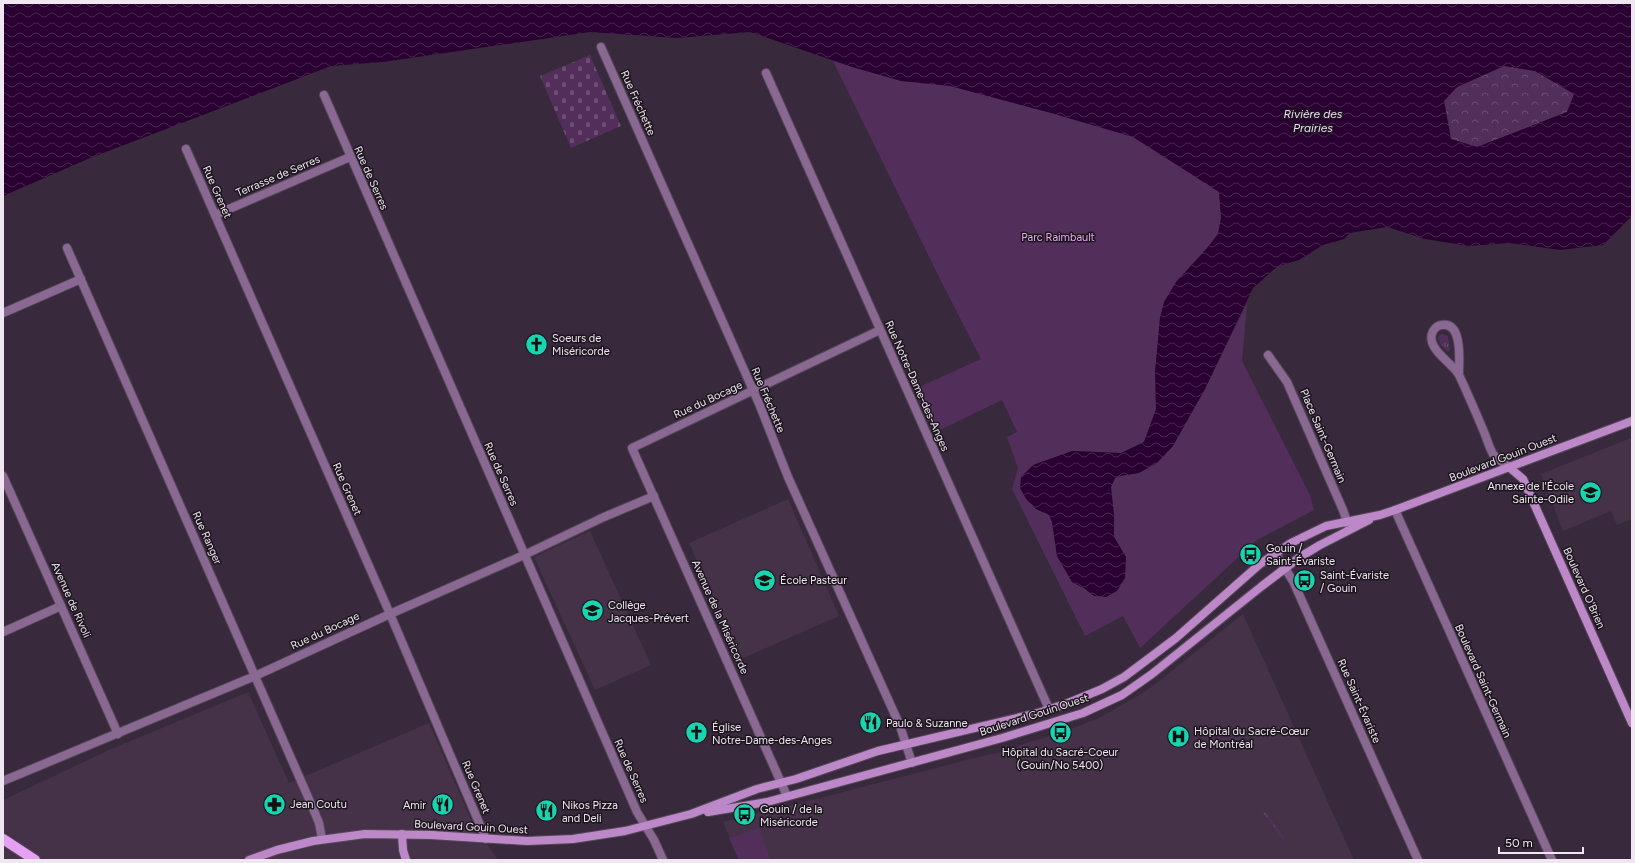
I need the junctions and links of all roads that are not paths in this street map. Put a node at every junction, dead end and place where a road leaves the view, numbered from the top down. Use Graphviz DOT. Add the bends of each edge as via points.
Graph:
graph roads {
  1 [pos="601,47"];
  2 [pos="766,73"];
  3 [pos="324,95"];
  4 [pos="186,149"];
  5 [pos="350,157"];
  6 [pos="215,215"];
  7 [pos="67,248"];
  8 [pos="81,279"];
  9 [pos="3,313"];
  10 [pos="880,330"];
  11 [pos="1268,355"];
  12 [pos="1459,373"];
  13 [pos="753,391"];
  14 [pos="1632,421"];
  15 [pos="632,448"];
  16 [pos="1510,468"];
  17 [pos="3,476"];
  18 [pos="654,496"];
  19 [pos="1395,510"];
  20 [pos="1380,515"];
  21 [pos="1347,522"];
  22 [pos="1350,530"];
  23 [pos="1275,553"];
  24 [pos="524,555"];
  25 [pos="1285,568"];
  26 [pos="61,606"];
  27 [pos="390,614"];
  28 [pos="3,632"];
  29 [pos="255,676"];
  30 [pos="1049,709"];
  31 [pos="1632,723"];
  32 [pos="118,734"];
  33 [pos="906,744"];
  34 [pos="912,763"];
  35 [pos="3,781"];
  36 [pos="781,783"];
  37 [pos="787,796"];
  38 [pos="691,814"];
  39 [pos="645,827"];
  40 [pos="402,834"];
  41 [pos="3,839"];
  42 [pos="322,839"];
  43 [pos="486,839"];
  44 [pos="36,860"];
  45 [pos="249,860"];
  46 [pos="406,860"];
  47 [pos="663,860"];
  48 [pos="1418,860"];
  49 [pos="1552,860"];
  1 -- 13 [label="street, Rue Fréchette"];
  2 -- 10 [label="street, Rue Notre-Dame-des-Anges"];
  3 -- 5 [label="street, Rue de Serres"];
  4 -- 6 [label="street, Rue Grenet"];
  5 -- 6 [label="street, Terrasse de Serres"];
  5 -- 24 [label="street, Rue de Serres"];
  6 -- 27 [label="street, Rue Grenet"];
  7 -- 8 [label="street, Rue Ranger"];
  8 -- 9 [label="street"];
  8 -- 29 [label="street, Rue Ranger"];
  10 -- 13 [label="street, Rue du Bocage"];
  10 -- 30 [label="street, Rue Notre-Dame-des-Anges"];
  11 -- 21 [label="street, Place Saint-Germain" via="1287,382"];
  12 -- 12 [label="street" via="1456,332 1445,324 1438,326 1431,335 1432,343"];
  12 -- 16 [label="street" via="1494,455"];
  13 -- 15 [label="street, Rue du Bocage"];
  13 -- 33 [label="street, Rue Fréchette" via="788,477"];
  14 -- 16 [label="street, Boulevard Gouin Ouest"];
  15 -- 18 [label="street, Avenue de la Miséricorde"];
  16 -- 19 [label="street, Boulevard Gouin Ouest"];
  16 -- 31 [label="street, Boulevard O'Brien" via="1523,479"];
  17 -- 26 [label="street, Avenue de Rivoli"];
  18 -- 24 [label="street, Rue du Bocage"];
  18 -- 36 [label="street, Avenue de la Miséricorde"];
  19 -- 20 [label="street, Boulevard Gouin Ouest"];
  19 -- 49 [label="street, Boulevard Saint-Germain"];
  20 -- 21 [label="street, Boulevard Gouin Ouest"];
  20 -- 22 [label="street, Boulevard Gouin Ouest"];
  21 -- 22 [label="street, Place Saint-Germain"];
  21 -- 23 [label="street, Boulevard Gouin Ouest" via="1326,526"];
  22 -- 25 [label="street, Boulevard Gouin Ouest" via="1316,547"];
  23 -- 25 [label="street, Rue Saint-Évariste"];
  23 -- 30 [label="street, Boulevard Gouin Ouest" via="1172,641 1124,677 1102,689"];
  24 -- 27 [label="street, Rue du Bocage"];
  24 -- 39 [label="street, Rue de Serres"];
  25 -- 34 [label="street, Boulevard Gouin Ouest" via="1159,670 1115,698 1072,717"];
  25 -- 48 [label="street, Rue Saint-Évariste"];
  26 -- 28 [label="street"];
  26 -- 32 [label="street, Avenue de Rivoli"];
  27 -- 29 [label="street, Rue du Bocage"];
  27 -- 43 [label="street, Rue Grenet"];
  29 -- 32 [label="street, Rue du Bocage"];
  29 -- 42 [label="street, Rue Ranger" via="319,823"];
  30 -- 33 [label="street, Boulevard Gouin Ouest"];
  32 -- 35 [label="street, Rue du Bocage"];
  33 -- 34 [label="street, Rue Fréchette"];
  33 -- 36 [label="street, Boulevard Gouin Ouest"];
  34 -- 37 [label="street, Boulevard Gouin Ouest"];
  36 -- 37 [label="street, Avenue de la Miséricorde"];
  36 -- 38 [label="street, Boulevard Gouin Ouest"];
  37 -- 38 [label="street, Boulevard Gouin Ouest" via="767,802"];
  38 -- 39 [label="street, Boulevard Gouin Ouest"];
  39 -- 43 [label="street, Boulevard Gouin Ouest" via="573,839"];
  39 -- 47 [label="street, Rue de Serres"];
  40 -- 42 [label="street, Boulevard Gouin Ouest" via="365,834"];
  40 -- 43 [label="street, Boulevard Gouin Ouest"];
  40 -- 46 [label="street"];
  41 -- 44 [label="main road"];
  42 -- 45 [label="street, Boulevard Gouin Ouest"];
}
